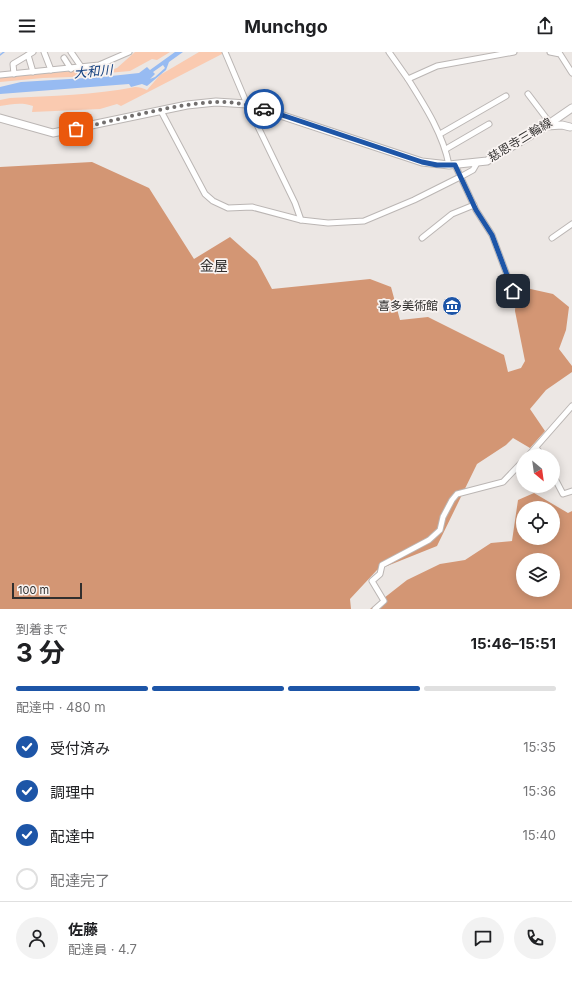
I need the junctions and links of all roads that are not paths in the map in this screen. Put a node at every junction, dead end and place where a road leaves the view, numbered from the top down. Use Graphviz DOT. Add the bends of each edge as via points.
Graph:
graph roads {
  1 [pos="33,52"];
  2 [pos="44,52"];
  3 [pos="71,52"];
  4 [pos="129,52"];
  5 [pos="225,52"];
  6 [pos="389,52"];
  7 [pos="514,52"];
  8 [pos="550,52"];
  9 [pos="122,54"];
  10 [pos="28,55"];
  11 [pos="64,58"];
  12 [pos="82,68"];
  13 [pos="71,69"];
  14 [pos="51,70"];
  15 [pos="33,72"];
  16 [pos="572,73"];
  17 [pos="14,74"];
  18 [pos="0,75"];
  19 [pos="408,79"];
  20 [pos="528,94"];
  21 [pos="506,96"];
  22 [pos="246,104"];
  23 [pos="572,108"];
  24 [pos="161,110"];
  25 [pos="561,116"];
  26 [pos="0,118"];
  27 [pos="490,124"];
  28 [pos="548,125"];
  29 [pos="571,128"];
  30 [pos="440,134"];
  31 [pos="446,149"];
  32 [pos="477,163"];
  33 [pos="452,165"];
  34 [pos="462,176"];
  35 [pos="474,205"];
  36 [pos="302,220"];
  37 [pos="572,224"];
  38 [pos="422,238"];
  39 [pos="552,238"];
  40 [pos="513,291"];
  41 [pos="572,406"];
  42 [pos="536,448"];
  43 [pos="516,468"];
  44 [pos="560,488"];
  45 [pos="572,491"];
  46 [pos="375,609"];
  1 -- 10 [label="street"];
  2 -- 14 [label="street"];
  3 -- 12 [label="street"];
  4 -- 9 [label="street"];
  5 -- 22 [label="street"];
  6 -- 19 [label="street"];
  7 -- 19 [label="street" via="437,66"];
  8 -- 16 [label="street" via="560,54"];
  9 -- 12 [label="street" via="99,65"];
  10 -- 15 [label="street"];
  10 -- 17 [label="street" via="13,64"];
  11 -- 13 [label="street"];
  12 -- 13 [label="street"];
  13 -- 14 [label="street"];
  14 -- 15 [label="street"];
  15 -- 17 [label="street"];
  17 -- 18 [label="street"];
  19 -- 30 [label="street"];
  20 -- 28 [label="street"];
  21 -- 30 [label="street"];
  22 -- 24 [label="main road, 慈恩寺三輪線" via="216,102"];
  22 -- 33 [label="main road, 慈恩寺三輪線" via="422,162"];
  22 -- 36 [label="street"];
  23 -- 25 [label="main road, 慈恩寺三輪線"];
  24 -- 26 [label="main road, 慈恩寺三輪線" via="53,133"];
  24 -- 36 [label="street" via="205,194 213,201 228,208 252,207"];
  25 -- 28 [label="main road, 慈恩寺三輪線"];
  25 -- 29 [label="main road"];
  27 -- 31 [label="street"];
  28 -- 29 [label="main road"];
  28 -- 32 [label="main road, 慈恩寺三輪線" via="501,154"];
  30 -- 31 [label="street"];
  31 -- 33 [label="street"];
  32 -- 33 [label="main road, 慈恩寺三輪線"];
  32 -- 34 [label="street" via="473,170"];
  33 -- 34 [label="street"];
  34 -- 35 [label="street"];
  34 -- 36 [label="street" via="364,221 328,223"];
  35 -- 38 [label="street" via="452,214"];
  35 -- 40 [label="street" via="492,235"];
  37 -- 39 [label="street"];
  41 -- 42 [label="street"];
  43 -- 46 [label="street" via="503,482 457,494 443,517 440,530 429,540 382,565 380,574 372,581 384,601"];
  44 -- 45 [label="street" via="563,494"];
}
